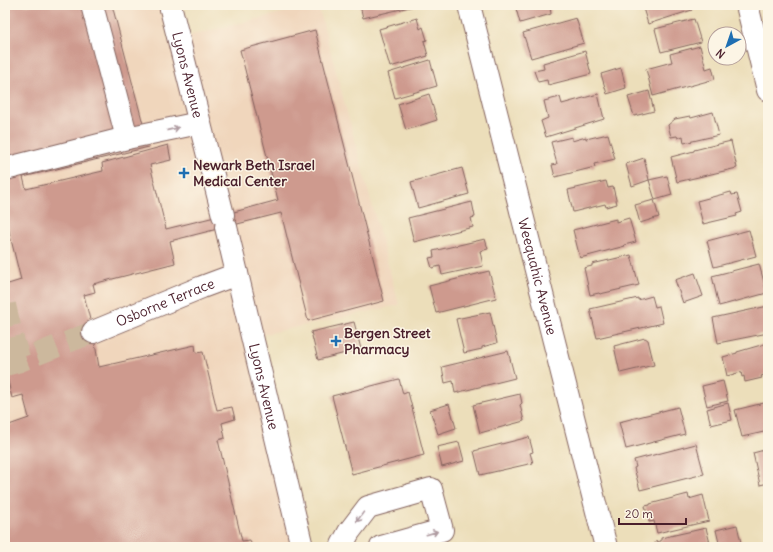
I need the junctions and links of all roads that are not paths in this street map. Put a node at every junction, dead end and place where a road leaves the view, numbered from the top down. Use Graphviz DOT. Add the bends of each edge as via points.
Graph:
graph roads {
  1 [pos="92,5"];
  2 [pos="170,5"];
  3 [pos="469,5"];
  4 [pos="747,5"];
  5 [pos="768,90"];
  6 [pos="200,123"];
  7 [pos="136,137"];
  8 [pos="5,169"];
  9 [pos="237,274"];
  10 [pos="93,332"];
  11 [pos="344,546"];
  12 [pos="302,547"];
  13 [pos="381,547"];
  14 [pos="606,547"];
  1 -- 7 [label="street"];
  2 -- 6 [label="street, Lyons Avenue"];
  3 -- 14 [label="street, Weequahic Avenue"];
  4 -- 5 [label="street"];
  7 -- 6 [label="street, one-way"];
  6 -- 9 [label="street, Lyons Avenue"];
  7 -- 8 [label="street"];
  9 -- 10 [label="street, Osborne Terrace"];
  9 -- 12 [label="street, Lyons Avenue"];
  13 -- 11 [label="street, one-way" via="442,530 431,489 368,507 349,532"];
}
